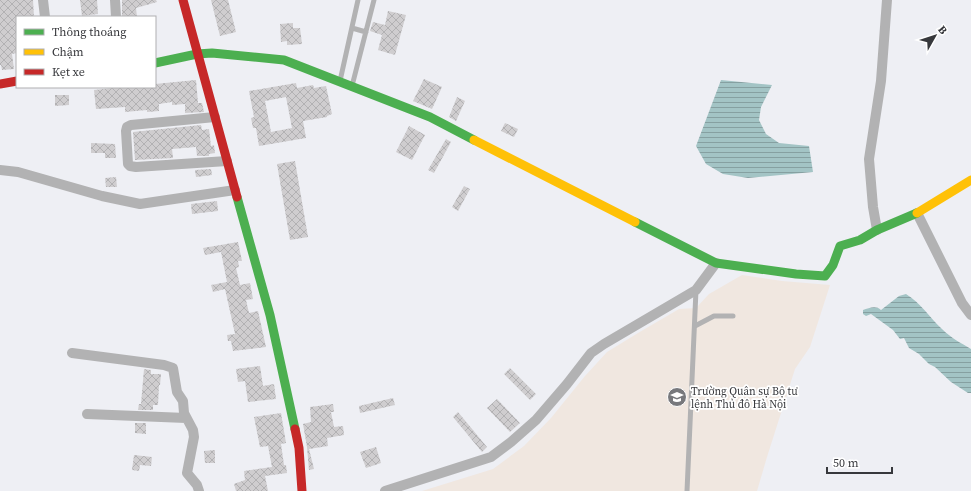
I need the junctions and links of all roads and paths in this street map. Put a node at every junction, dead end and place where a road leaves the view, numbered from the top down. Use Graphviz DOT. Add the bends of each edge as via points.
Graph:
graph roads {
  1 [pos="43,0"];
  2 [pos="114,0"];
  3 [pos="183,0"];
  4 [pos="358,0"];
  5 [pos="374,0"];
  6 [pos="887,0"];
  7 [pos="45,16"];
  8 [pos="116,16"];
  9 [pos="352,28"];
  10 [pos="366,32"];
  11 [pos="197,54"];
  12 [pos="156,63"];
  13 [pos="16,81"];
  14 [pos="340,82"];
  15 [pos="0,84"];
  16 [pos="352,86"];
  17 [pos="215,117"];
  18 [pos="227,161"];
  19 [pos="0,170"];
  20 [pos="971,180"];
  21 [pos="235,190"];
  22 [pos="917,213"];
  23 [pos="877,230"];
  24 [pos="716,263"];
  25 [pos="696,290"];
  26 [pos="971,314"];
  27 [pos="733,316"];
  28 [pos="695,326"];
  29 [pos="72,353"];
  30 [pos="87,414"];
  31 [pos="186,418"];
  32 [pos="199,491"];
  33 [pos="302,491"];
  34 [pos="385,491"];
  35 [pos="687,491"];
  1 -- 7 [label="street"];
  2 -- 8 [label="street"];
  3 -- 11 [label="street"];
  4 -- 9 [label="lane"];
  5 -- 10 [label="lane"];
  6 -- 23 [label="street" via="881,81 869,159"];
  9 -- 10 [label="lane"];
  9 -- 14 [label="lane"];
  10 -- 16 [label="lane"];
  11 -- 12 [label="street"];
  11 -- 14 [label="street" via="212,53 284,60"];
  11 -- 17 [label="street"];
  13 -- 15 [label="street"];
  14 -- 16 [label="street"];
  16 -- 24 [label="street" via="430,117"];
  17 -- 18 [label="street"];
  17 -- 18 [label="street" via="127,127 128,164 136,167"];
  18 -- 21 [label="street"];
  19 -- 21 [label="street" via="18,172 140,204"];
  20 -- 22 [label="street"];
  21 -- 33 [label="street" via="270,315 299,448"];
  22 -- 23 [label="street"];
  22 -- 26 [label="street" via="962,303"];
  23 -- 24 [label="street" via="860,240 840,246 833,265 825,276"];
  24 -- 25 [label="street"];
  25 -- 28 [label="lane"];
  25 -- 34 [label="street" via="591,353 536,420 491,457"];
  27 -- 28 [label="lane" via="714,316"];
  28 -- 35 [label="lane"];
  29 -- 31 [label="street" via="170,366 173,368 176,388"];
  30 -- 31 [label="street"];
  31 -- 32 [label="street" via="194,437 187,473"];
}
